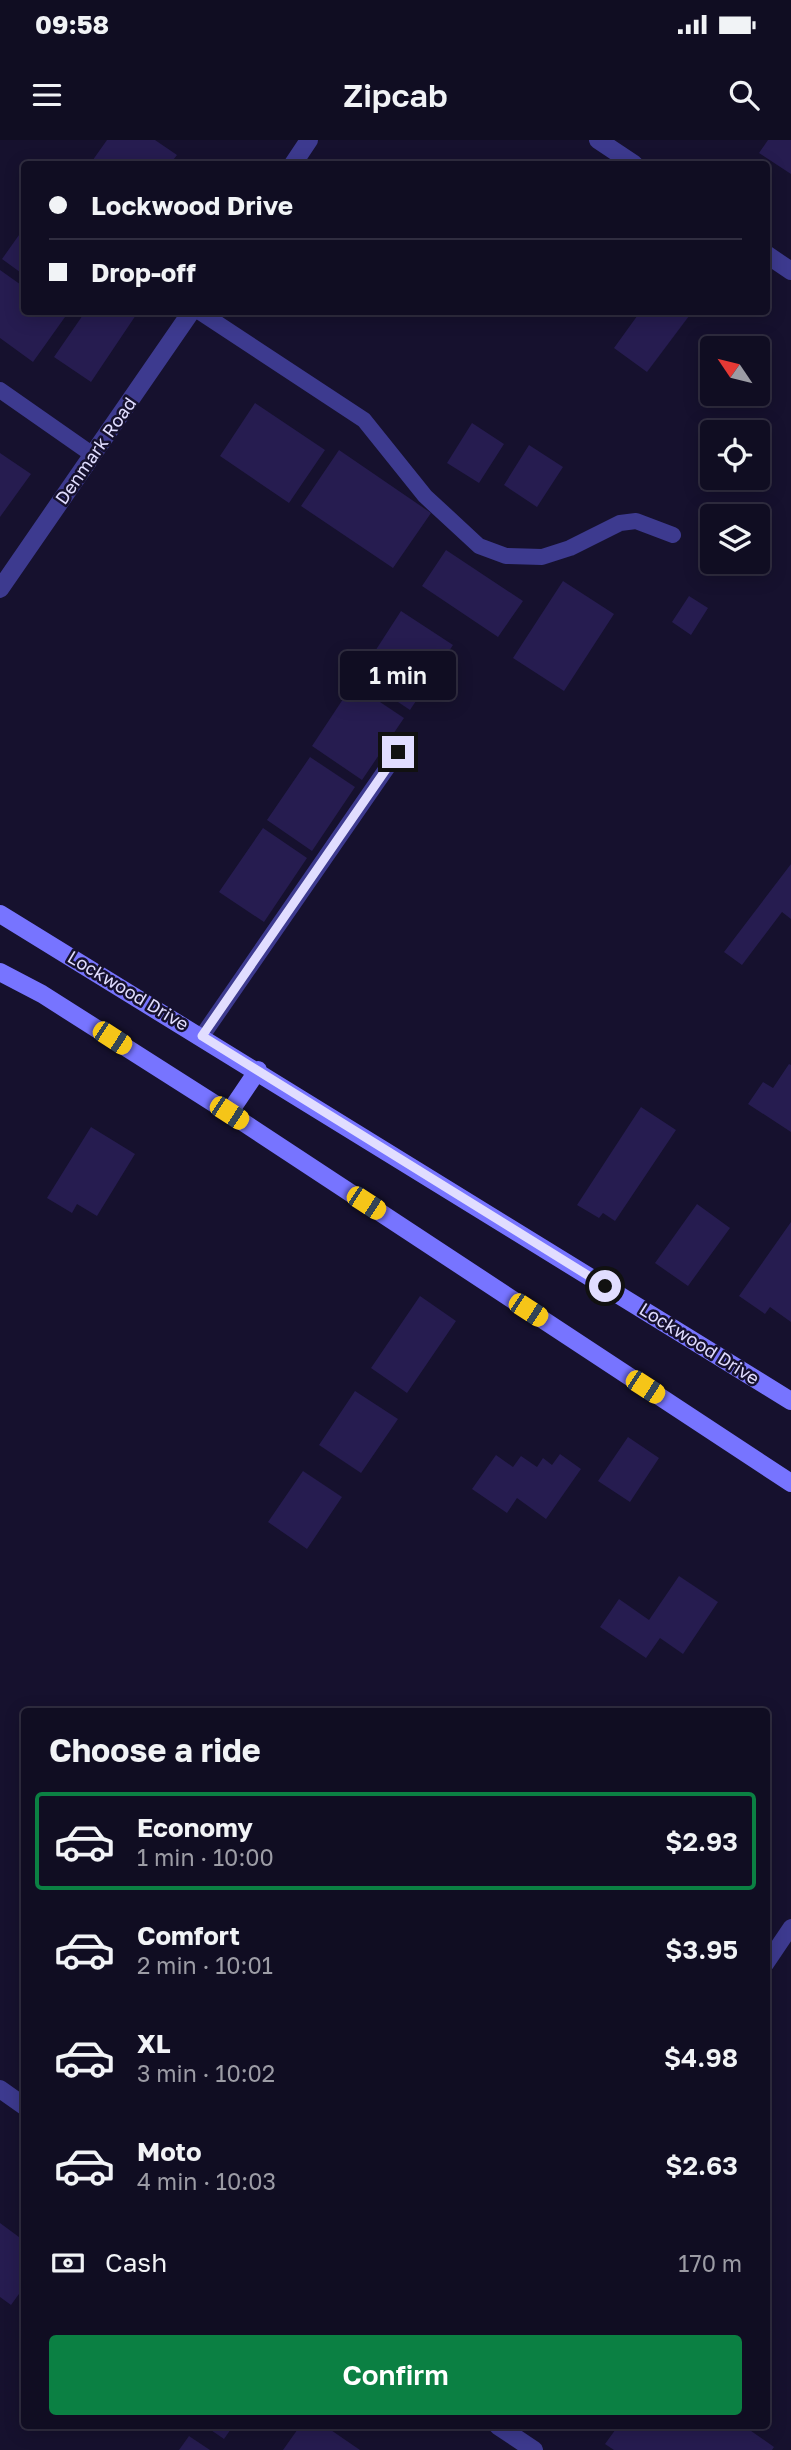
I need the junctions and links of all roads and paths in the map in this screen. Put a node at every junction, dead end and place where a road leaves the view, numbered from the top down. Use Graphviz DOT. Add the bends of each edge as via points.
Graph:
graph roads {
  1 [pos="309,140"];
  2 [pos="598,140"];
  3 [pos="295,161"];
  4 [pos="630,161"];
  5 [pos="770,257"];
  6 [pos="791,271"];
  7 [pos="189,315"];
  8 [pos="205,315"];
  9 [pos="0,390"];
  10 [pos="93,455"];
  11 [pos="673,535"];
  12 [pos="0,590"];
  13 [pos="398,752"];
  14 [pos="0,914"];
  15 [pos="0,972"];
  16 [pos="202,1036"];
  17 [pos="258,1070"];
  18 [pos="229,1113"];
  19 [pos="791,1401"];
  20 [pos="791,1483"];
  21 [pos="791,1927"];
  22 [pos="770,1958"];
  23 [pos="0,2089"];
  24 [pos="21,2104"];
  25 [pos="502,2429"];
  26 [pos="534,2450"];
  1 -- 3 [label="street"];
  2 -- 4 [label="street"];
  5 -- 6 [label="street"];
  7 -- 10 [label="street, Denmark Road"];
  8 -- 11 [label="lane" via="364,420 425,496 479,546 506,556 542,557 620,523 636,521"];
  9 -- 10 [label="lane"];
  10 -- 12 [label="street, Denmark Road"];
  13 -- 16 [label="lane"];
  14 -- 16 [label="main road, Lockwood Drive"];
  15 -- 18 [label="main road"];
  16 -- 17 [label="main road, Lockwood Drive"];
  17 -- 18 [label="main road"];
  17 -- 19 [label="main road, Lockwood Drive"];
  18 -- 20 [label="main road"];
  21 -- 22 [label="lane"];
  23 -- 24 [label="street"];
  25 -- 26 [label="street"];
}
